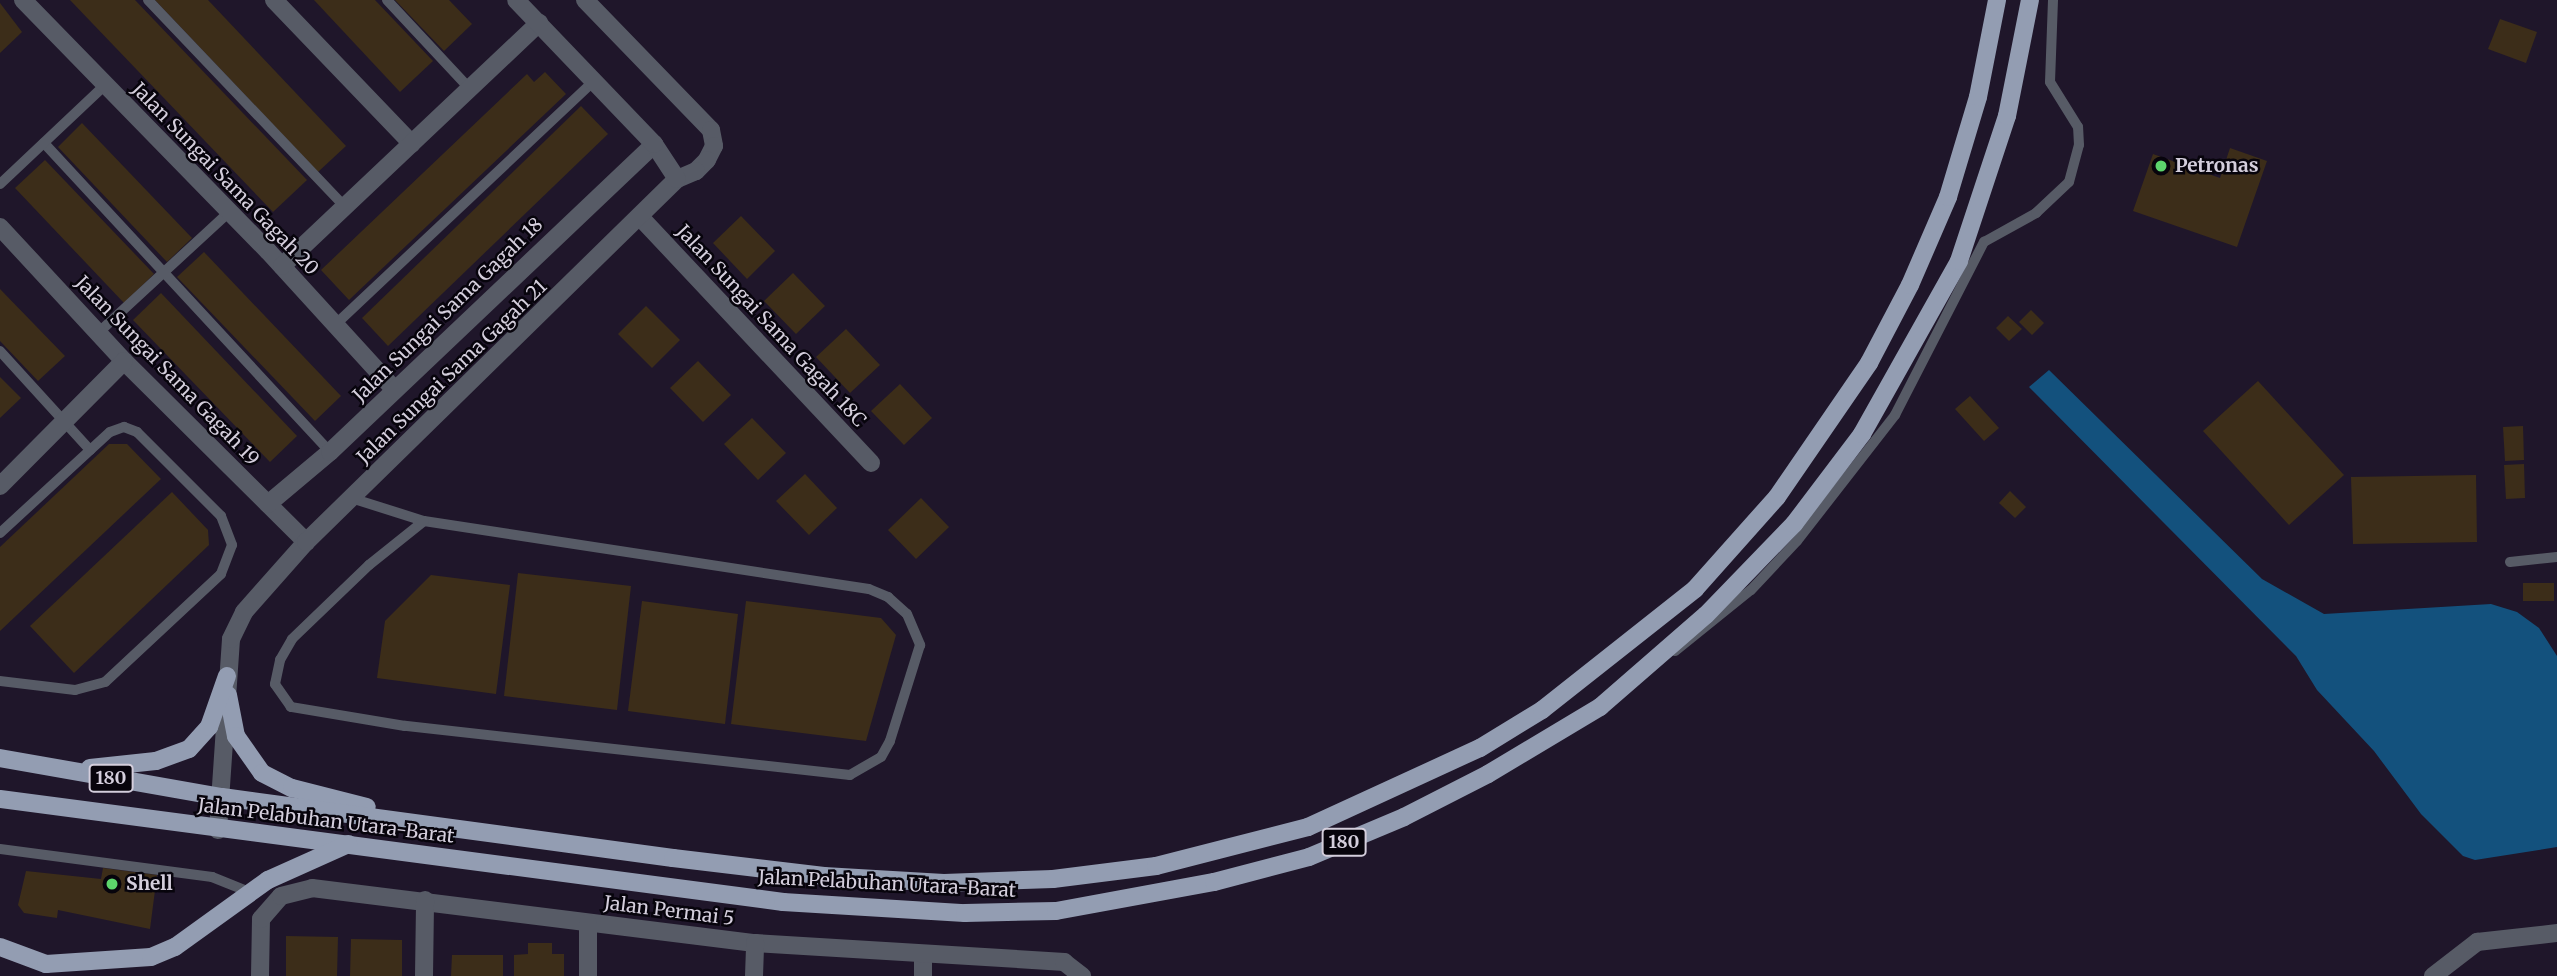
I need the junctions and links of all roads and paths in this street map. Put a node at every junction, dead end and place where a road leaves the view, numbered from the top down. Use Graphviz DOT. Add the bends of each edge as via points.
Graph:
graph roads {
  1 [pos="148,0"];
  2 [pos="274,0"];
  3 [pos="387,0"];
  4 [pos="516,0"];
  5 [pos="585,0"];
  6 [pos="1997,0"];
  7 [pos="2030,0"];
  8 [pos="2053,0"];
  9 [pos="24,1"];
  10 [pos="539,23"];
  11 [pos="595,80"];
  12 [pos="105,85"];
  13 [pos="470,89"];
  14 [pos="44,143"];
  15 [pos="412,144"];
  16 [pos="653,144"];
  17 [pos="677,179"];
  18 [pos="0,184"];
  19 [pos="345,207"];
  20 [pos="228,213"];
  21 [pos="641,218"];
  22 [pos="0,227"];
  23 [pos="282,267"];
  24 [pos="163,273"];
  25 [pos="336,324"];
  26 [pos="98,333"];
  27 [pos="0,351"];
  28 [pos="124,361"];
  29 [pos="395,390"];
  30 [pos="66,421"];
  31 [pos="90,450"];
  32 [pos="330,452"];
  33 [pos="871,463"];
  34 [pos="1,484"];
  35 [pos="351,498"];
  36 [pos="268,504"];
  37 [pos="424,521"];
  38 [pos="0,533"];
  39 [pos="306,542"];
  40 [pos="2557,557"];
  41 [pos="2510,562"];
  42 [pos="228,676"];
  43 [pos="0,681"];
  44 [pos="1629,683"];
  45 [pos="228,695"];
  46 [pos="0,758"];
  47 [pos="65,770"];
  48 [pos="222,797"];
  49 [pos="0,799"];
  50 [pos="443,827"];
  51 [pos="218,830"];
  52 [pos="352,843"];
  53 [pos="0,849"];
  54 [pos="249,892"];
  55 [pos="425,900"];
  56 [pos="588,923"];
  57 [pos="2550,933"];
  58 [pos="755,943"];
  59 [pos="0,947"];
  60 [pos="923,955"];
  61 [pos="46,970"];
  62 [pos="260,976"];
  63 [pos="424,976"];
  64 [pos="588,976"];
  65 [pos="754,976"];
  66 [pos="923,976"];
  67 [pos="1082,976"];
  68 [pos="2433,976"];
  1 -- 19 [label="lane"];
  2 -- 15 [label="street"];
  3 -- 13 [label="lane"];
  4 -- 10 [label="street"];
  5 -- 17 [label="street, Jalan Sungai Sama Gagah 21" via="711,130 714,146 708,160 696,172"];
  6 -- 50 [label="main road, Jalan Pelabuhan Utara-Barat / 180" via="1978,97 1948,197 1910,285 1827,429 1777,497 1695,589 1591,674 1480,748 1308,827 1156,866 1054,879 944,883 824,876"];
  7 -- 44 [label="main road, Jalan Pelabuhan Utara-Barat / 180" via="2019,68 1991,173 1959,261 1925,328 1837,471 1794,524 1734,589"];
  8 -- 44 [label="lane" via="2050,82 2078,127 2079,145 2069,182 2036,213 1984,242 1895,415 1797,541 1752,590 1701,634"];
  9 -- 12 [label="street, Jalan Sungai Sama Gagah 20"];
  10 -- 11 [label="street"];
  10 -- 13 [label="street"];
  11 -- 16 [label="street"];
  11 -- 25 [label="lane"];
  12 -- 14 [label="lane"];
  12 -- 20 [label="street, Jalan Sungai Sama Gagah 20"];
  13 -- 15 [label="street"];
  14 -- 18 [label="lane"];
  14 -- 24 [label="lane"];
  15 -- 19 [label="street"];
  16 -- 17 [label="street"];
  16 -- 29 [label="street, Jalan Sungai Sama Gagah 18"];
  17 -- 21 [label="street, Jalan Sungai Sama Gagah 21"];
  19 -- 23 [label="street"];
  20 -- 23 [label="street, Jalan Sungai Sama Gagah 20"];
  20 -- 24 [label="lane"];
  21 -- 33 [label="street, Jalan Sungai Sama Gagah 18C"];
  21 -- 35 [label="street, Jalan Sungai Sama Gagah 21"];
  22 -- 26 [label="street, Jalan Sungai Sama Gagah 19"];
  23 -- 25 [label="street, Jalan Sungai Sama Gagah 20"];
  24 -- 26 [label="lane"];
  24 -- 32 [label="lane"];
  25 -- 29 [label="street, Jalan Sungai Sama Gagah 20"];
  26 -- 28 [label="street, Jalan Sungai Sama Gagah 19"];
  27 -- 30 [label="lane"];
  28 -- 30 [label="street"];
  28 -- 36 [label="street, Jalan Sungai Sama Gagah 19"];
  29 -- 32 [label="street, Jalan Sungai Sama Gagah 18"];
  30 -- 31 [label="lane"];
  30 -- 34 [label="street"];
  31 -- 38 [label="lane"];
  31 -- 43 [label="lane" via="113,430 124,427 137,432 221,516 231,537 228,562 221,574 95,688"];
  32 -- 36 [label="street, Jalan Sungai Sama Gagah 18"];
  35 -- 37 [label="lane"];
  35 -- 39 [label="street, Jalan Sungai Sama Gagah 21"];
  36 -- 39 [label="street, Jalan Sungai Sama Gagah 19"];
  37 -- 37 [label="lane" via="869,589 888,597 906,614 920,645 890,741 881,757 850,775 405,726 291,708 275,684 280,660 292,639 369,565"];
  39 -- 42 [label="street, Jalan Sungai Sama Gagah 21" via="244,612 231,639"];
  40 -- 41 [label="lane"];
  42 -- 45 [label="street, Jalan Sungai Sama Gagah 21"];
  42 -- 47 [label="main road" via="209,727 189,749 156,761"];
  44 -- 52 [label="main road, Jalan Pelabuhan Utara-Barat / 180" via="1600,707 1488,774 1404,817 1309,857 1214,882 1056,911 965,913 783,902"];
  45 -- 48 [label="street, Jalan Sungai Sama Gagah 21"];
  45 -- 50 [label="main road" via="242,750 275,782"];
  46 -- 47 [label="main road, Jalan Pelabuhan Utara-Barat / 180"];
  47 -- 48 [label="main road, Jalan Pelabuhan Utara-Barat / 180"];
  48 -- 50 [label="main road, Jalan Pelabuhan Utara-Barat / 180"];
  48 -- 51 [label="street, Jalan Sungai Sama Gagah 21"];
  49 -- 51 [label="main road, Jalan Pelabuhan Utara-Barat / 180"];
  51 -- 52 [label="main road, Jalan Pelabuhan Utara-Barat / 180"];
  52 -- 54 [label="main road" via="292,866"];
  53 -- 54 [label="lane" via="212,877"];
  54 -- 61 [label="main road" via="175,947 151,957"];
  55 -- 56 [label="street, Jalan Permai 5"];
  55 -- 62 [label="street, Jalan Permai 5" via="312,888 281,896 261,919"];
  55 -- 63 [label="street"];
  56 -- 58 [label="street, Jalan Permai 5"];
  56 -- 64 [label="street"];
  57 -- 68 [label="street" via="2477,942"];
  58 -- 60 [label="street, Jalan Permai 5"];
  58 -- 65 [label="street"];
  59 -- 61 [label="main road"];
  60 -- 66 [label="street"];
  60 -- 67 [label="street, Jalan Permai 5" via="1064,962"];
}
